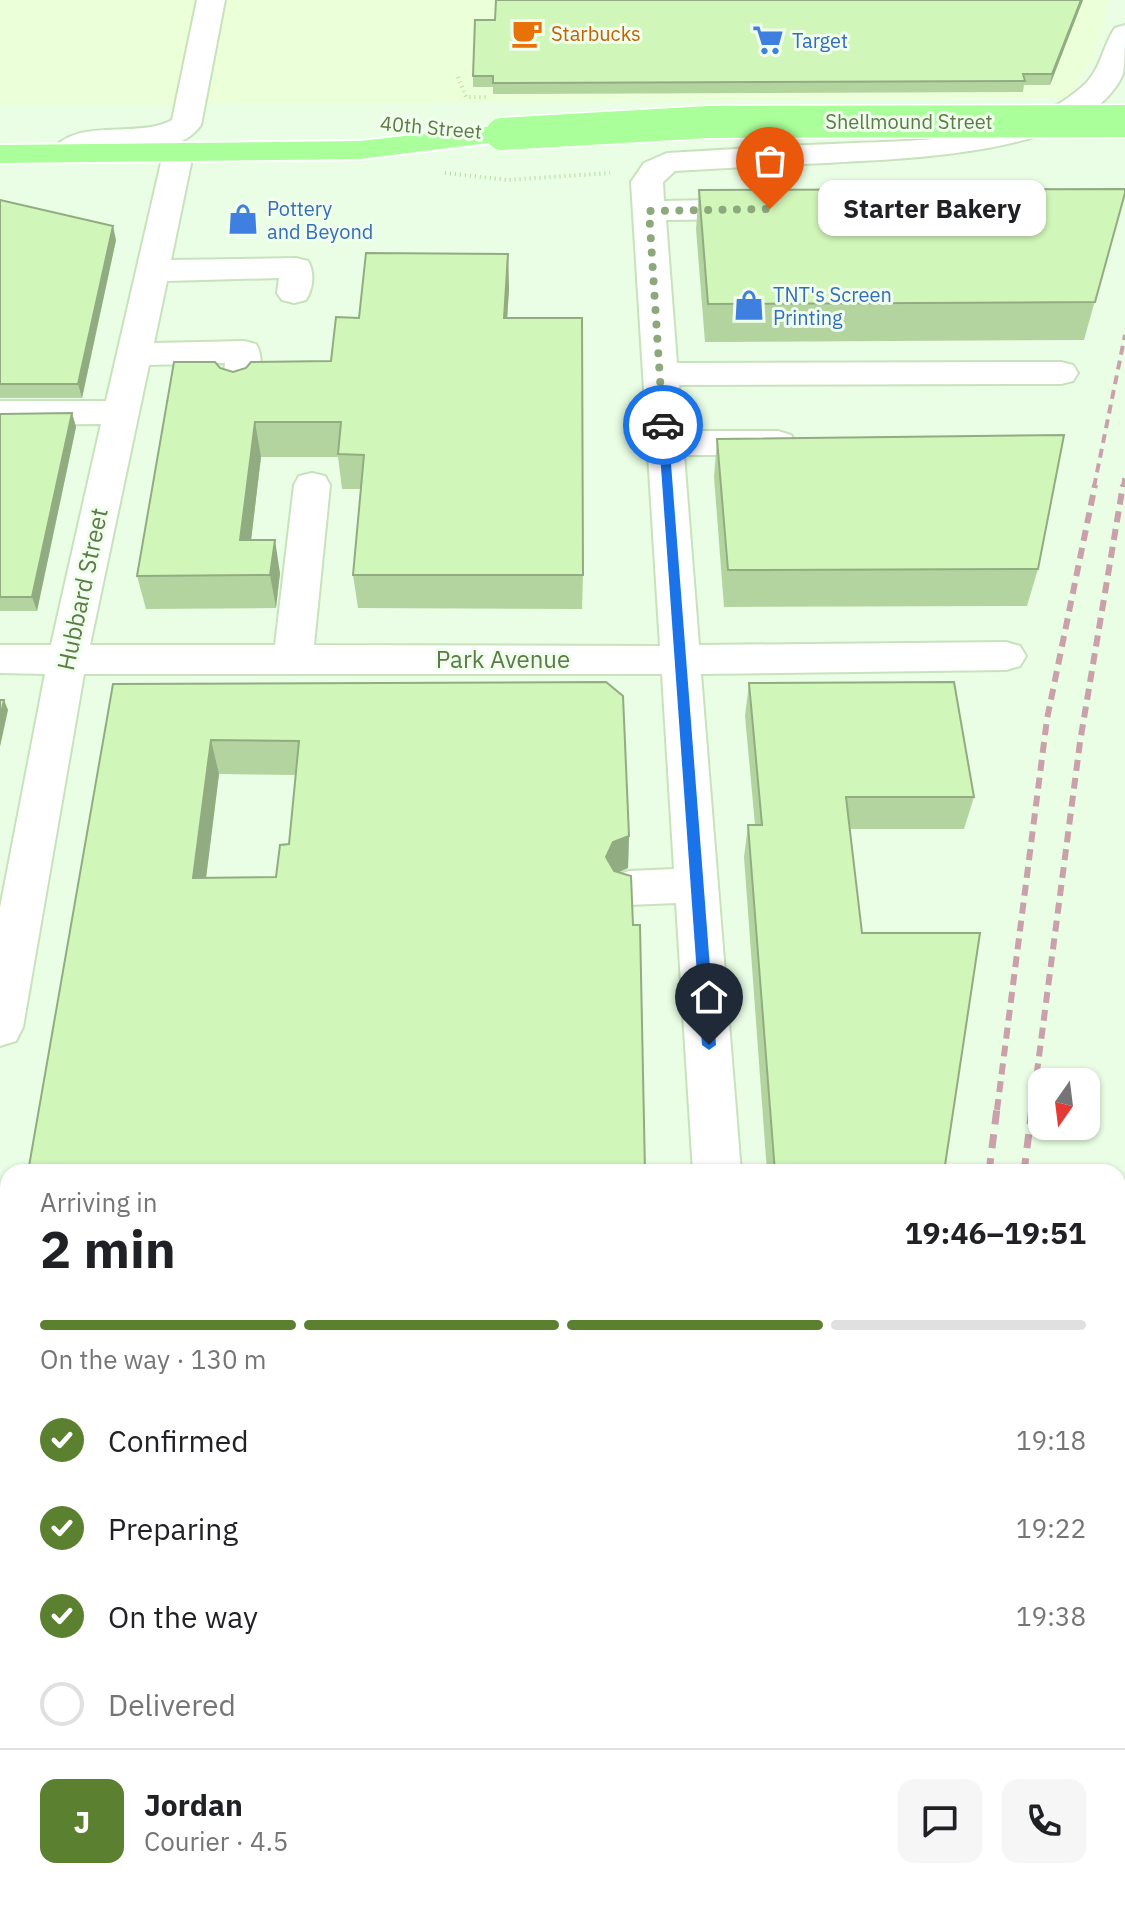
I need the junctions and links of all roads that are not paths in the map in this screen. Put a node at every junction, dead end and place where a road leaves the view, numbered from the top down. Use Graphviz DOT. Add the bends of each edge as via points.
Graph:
graph roads {
  1 [pos="211,0"];
  2 [pos="1125,34"];
  3 [pos="1125,121"];
  4 [pos="0,125"];
  5 [pos="502,134"];
  6 [pos="182,139"];
  7 [pos="0,154"];
  8 [pos="790,208"];
  9 [pos="649,211"];
  10 [pos="151,271"];
  11 [pos="294,293"];
  12 [pos="132,354"];
  13 [pos="1061,373"];
  14 [pos="659,374"];
  15 [pos="239,392"];
  16 [pos="119,412"];
  17 [pos="0,413"];
  18 [pos="664,443"];
  19 [pos="818,444"];
  20 [pos="312,485"];
  21 [pos="1006,656"];
  22 [pos="293,658"];
  23 [pos="0,659"];
  24 [pos="67,659"];
  25 [pos="680,660"];
  26 [pos="698,885"];
  27 [pos="629,888"];
  28 [pos="0,1027"];
  29 [pos="716,1164"];
  1 -- 6 [label="street, Hubbard Street"];
  2 -- 9 [label="street" via="1111,72 1088,97 1051,118 999,136 933,148 667,162 647,182"];
  3 -- 5 [label="main road, Shellmound Street, bridge" via="708,122"];
  4 -- 6 [label="main road, 40th Street"];
  5 -- 6 [label="main road, 40th Street" via="360,150"];
  6 -- 7 [label="main road, 40th Street" via="64,154"];
  6 -- 10 [label="street, Hubbard Street"];
  8 -- 9 [label="street"];
  9 -- 14 [label="street"];
  10 -- 11 [label="street" via="296,268"];
  10 -- 12 [label="street, Hubbard Street"];
  12 -- 15 [label="street" via="244,352"];
  12 -- 16 [label="street, Hubbard Street"];
  13 -- 14 [label="street"];
  14 -- 18 [label="street"];
  16 -- 17 [label="street"];
  16 -- 24 [label="street, Hubbard Street"];
  18 -- 19 [label="street"];
  18 -- 25 [label="street"];
  20 -- 22 [label="street"];
  21 -- 25 [label="street, Park Avenue"];
  22 -- 24 [label="street, Park Avenue"];
  22 -- 25 [label="street, Park Avenue"];
  23 -- 24 [label="street, Park Avenue"];
  24 -- 28 [label="street, Hubbard Street"];
  25 -- 26 [label="street"];
  26 -- 27 [label="street"];
  26 -- 29 [label="street"];
}
